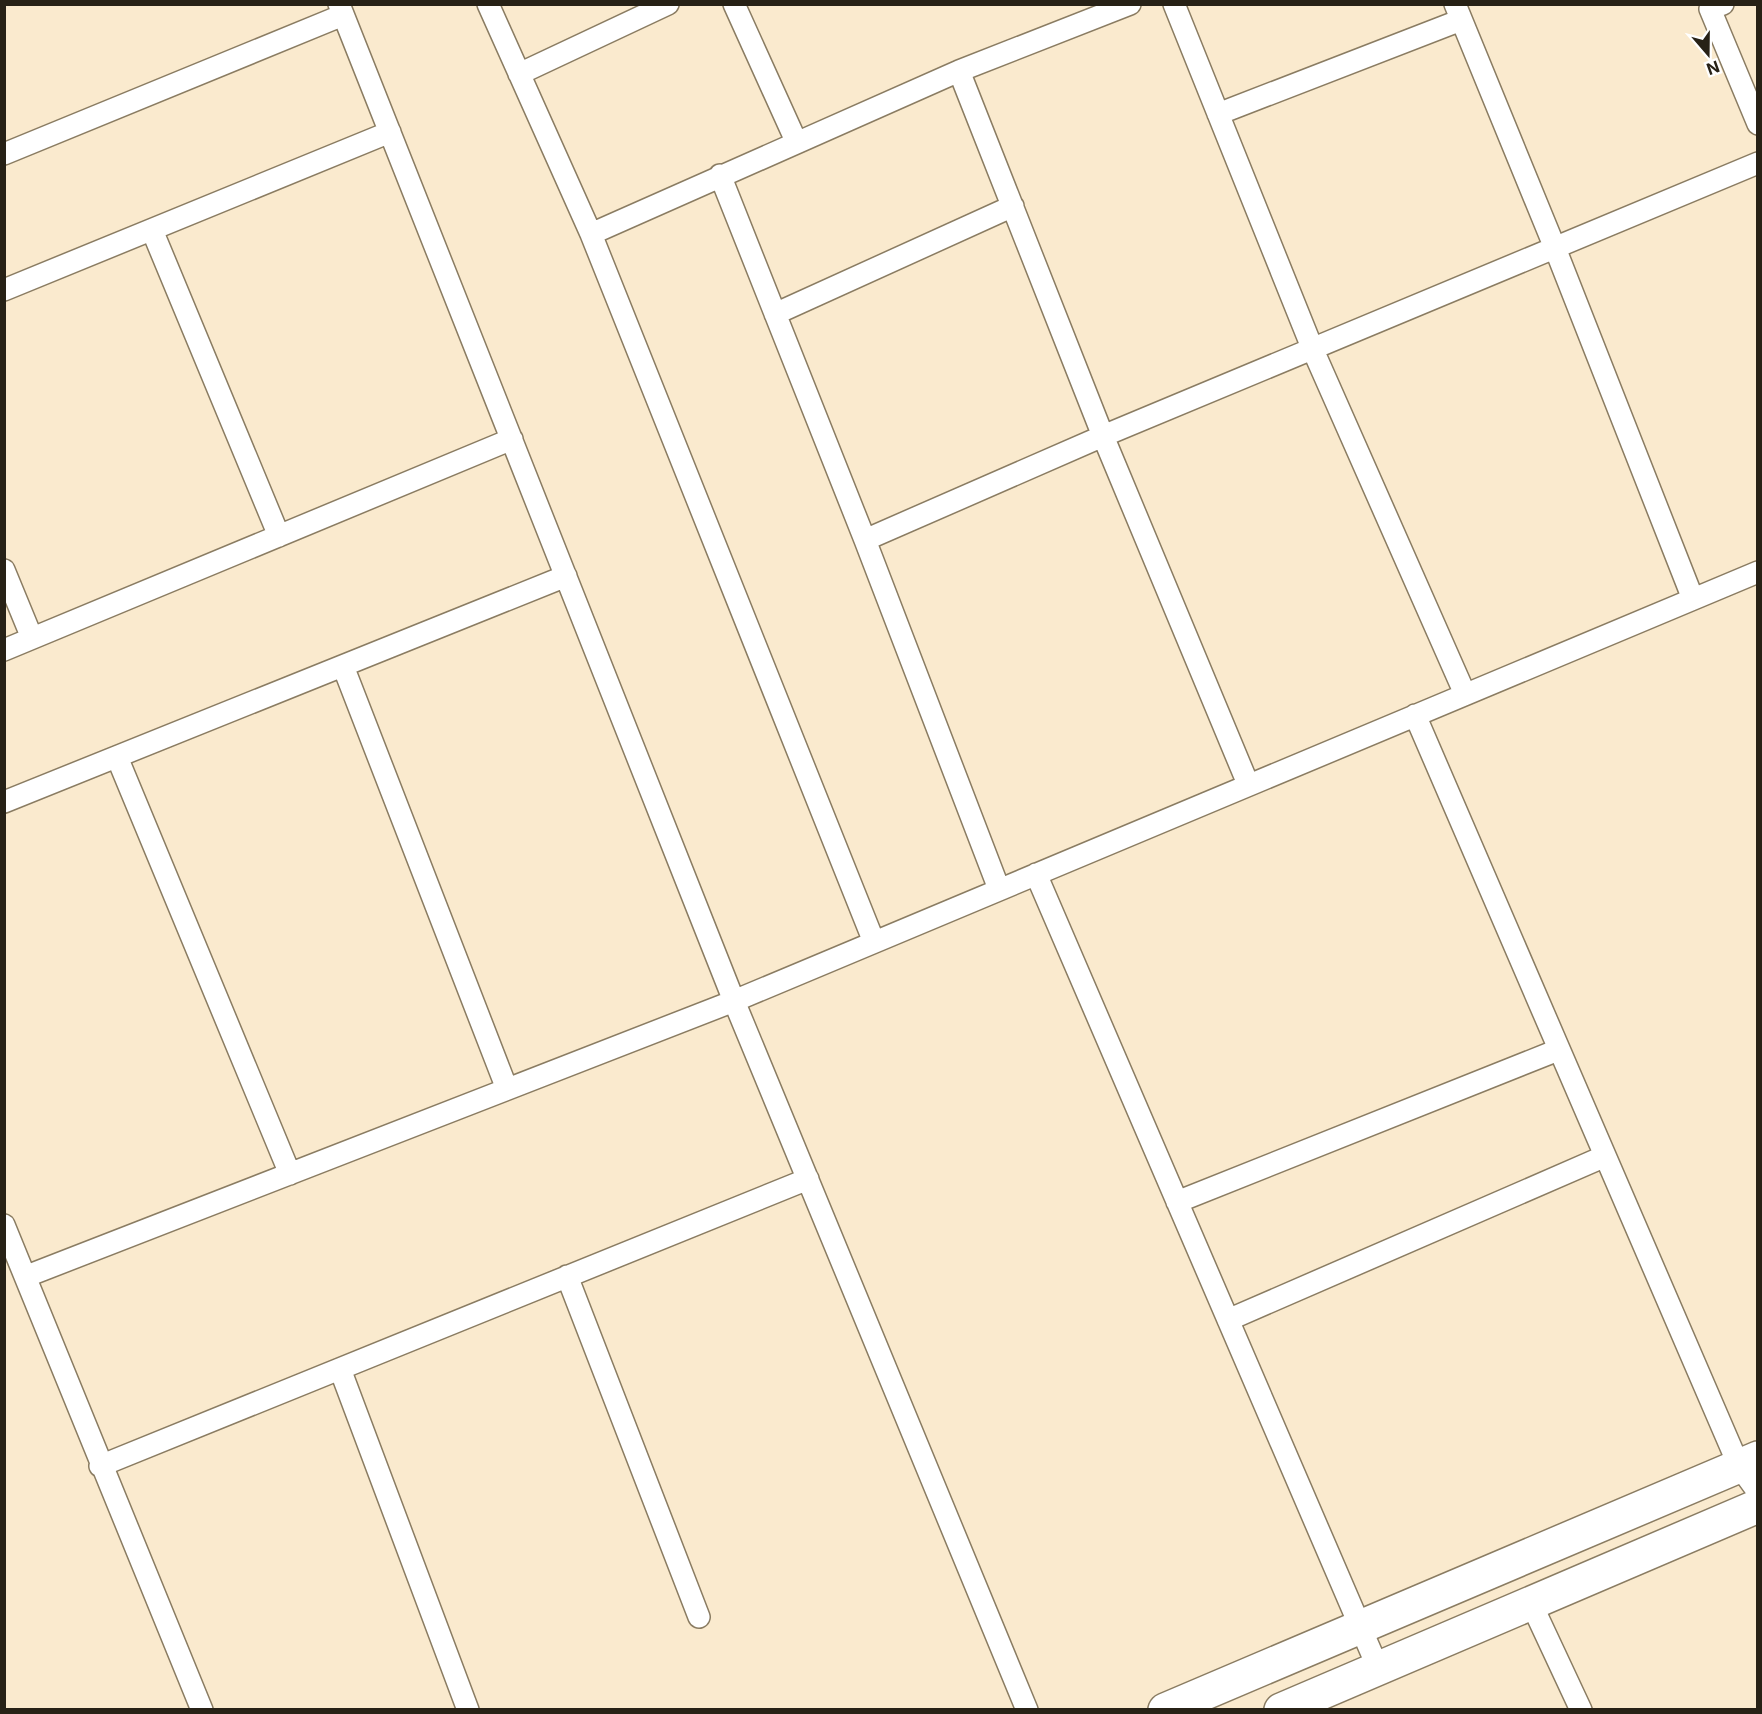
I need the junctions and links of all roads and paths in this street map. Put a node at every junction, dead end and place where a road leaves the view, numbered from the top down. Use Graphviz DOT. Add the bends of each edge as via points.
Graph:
graph roads {
  1 [pos="488,4"];
  2 [pos="668,4"];
  3 [pos="734,4"];
  4 [pos="1130,4"];
  5 [pos="1174,4"];
  6 [pos="1714,6"];
  7 [pos="341,10"];
  8 [pos="1458,12"];
  9 [pos="959,70"];
  10 [pos="519,74"];
  11 [pos="1218,114"];
  12 [pos="1758,124"];
  13 [pos="390,132"];
  14 [pos="796,141"];
  15 [pos="4,154"];
  16 [pos="1758,163"];
  17 [pos="720,175"];
  18 [pos="1013,206"];
  19 [pos="152,230"];
  20 [pos="591,234"];
  21 [pos="1555,248"];
  22 [pos="4,290"];
  23 [pos="775,314"];
  24 [pos="1313,350"];
  25 [pos="1103,436"];
  26 [pos="512,439"];
  27 [pos="279,536"];
  28 [pos="865,540"];
  29 [pos="4,570"];
  30 [pos="1758,572"];
  31 [pos="566,576"];
  32 [pos="1693,598"];
  33 [pos="32,639"];
  34 [pos="4,650"];
  35 [pos="343,666"];
  36 [pos="1465,694"];
  37 [pos="1415,715"];
  38 [pos="117,757"];
  39 [pos="1248,784"];
  40 [pos="4,802"];
  41 [pos="1036,874"];
  42 [pos="999,889"];
  43 [pos="874,942"];
  44 [pos="734,1001"];
  45 [pos="1558,1050"];
  46 [pos="507,1089"];
  47 [pos="1604,1157"];
  48 [pos="290,1174"];
  49 [pos="808,1179"];
  50 [pos="1177,1202"];
  51 [pos="4,1225"];
  52 [pos="27,1276"];
  53 [pos="567,1276"];
  54 [pos="1228,1320"];
  55 [pos="340,1369"];
  56 [pos="1748,1462"];
  57 [pos="100,1466"];
  58 [pos="1758,1492"];
  59 [pos="1758,1506"];
  60 [pos="1531,1603"];
  61 [pos="699,1617"];
  62 [pos="1360,1627"];
  63 [pos="1378,1668"];
  64 [pos="1289,1708"];
  65 [pos="202,1710"];
  66 [pos="468,1710"];
  67 [pos="1027,1710"];
  68 [pos="1166,1710"];
  69 [pos="1581,1710"];
  1 -- 10 [label="lane"];
  2 -- 10 [label="lane"];
  3 -- 14 [label="lane"];
  4 -- 9 [label="lane"];
  5 -- 11 [label="lane"];
  6 -- 12 [label="lane"];
  7 -- 13 [label="lane"];
  7 -- 15 [label="lane"];
  8 -- 11 [label="lane"];
  8 -- 21 [label="lane"];
  9 -- 14 [label="lane"];
  9 -- 18 [label="lane"];
  10 -- 20 [label="lane"];
  11 -- 24 [label="lane"];
  13 -- 19 [label="lane"];
  13 -- 26 [label="lane"];
  14 -- 17 [label="lane"];
  16 -- 21 [label="lane"];
  17 -- 20 [label="lane"];
  17 -- 23 [label="lane"];
  18 -- 23 [label="lane"];
  18 -- 25 [label="lane"];
  19 -- 22 [label="lane"];
  19 -- 27 [label="lane"];
  20 -- 43 [label="lane"];
  21 -- 24 [label="lane"];
  21 -- 32 [label="lane"];
  23 -- 28 [label="lane"];
  24 -- 25 [label="lane"];
  24 -- 36 [label="lane"];
  25 -- 28 [label="lane"];
  25 -- 39 [label="lane"];
  26 -- 27 [label="lane"];
  26 -- 31 [label="lane"];
  27 -- 33 [label="lane"];
  28 -- 42 [label="lane"];
  29 -- 33 [label="lane"];
  30 -- 32 [label="lane"];
  31 -- 35 [label="lane"];
  31 -- 44 [label="lane"];
  32 -- 36 [label="lane"];
  33 -- 34 [label="lane"];
  35 -- 38 [label="lane"];
  35 -- 46 [label="lane"];
  36 -- 37 [label="lane"];
  37 -- 39 [label="lane"];
  37 -- 45 [label="lane"];
  38 -- 40 [label="lane"];
  38 -- 48 [label="lane"];
  39 -- 41 [label="lane"];
  41 -- 42 [label="lane"];
  41 -- 50 [label="lane"];
  42 -- 43 [label="lane"];
  43 -- 44 [label="lane"];
  44 -- 46 [label="lane"];
  44 -- 49 [label="lane"];
  45 -- 47 [label="lane"];
  45 -- 50 [label="lane"];
  46 -- 48 [label="lane"];
  47 -- 54 [label="lane"];
  47 -- 56 [label="lane"];
  48 -- 52 [label="lane"];
  49 -- 53 [label="lane"];
  49 -- 67 [label="lane"];
  50 -- 54 [label="lane"];
  51 -- 52 [label="lane"];
  52 -- 57 [label="lane"];
  53 -- 55 [label="lane"];
  53 -- 61 [label="lane"];
  54 -- 62 [label="lane"];
  55 -- 57 [label="lane"];
  55 -- 66 [label="lane"];
  56 -- 58 [label="lane"];
  56 -- 62 [label="street"];
  57 -- 65 [label="lane"];
  59 -- 60 [label="street"];
  60 -- 63 [label="street"];
  60 -- 69 [label="lane"];
  62 -- 63 [label="lane"];
  62 -- 68 [label="street"];
  63 -- 64 [label="street"];
}
